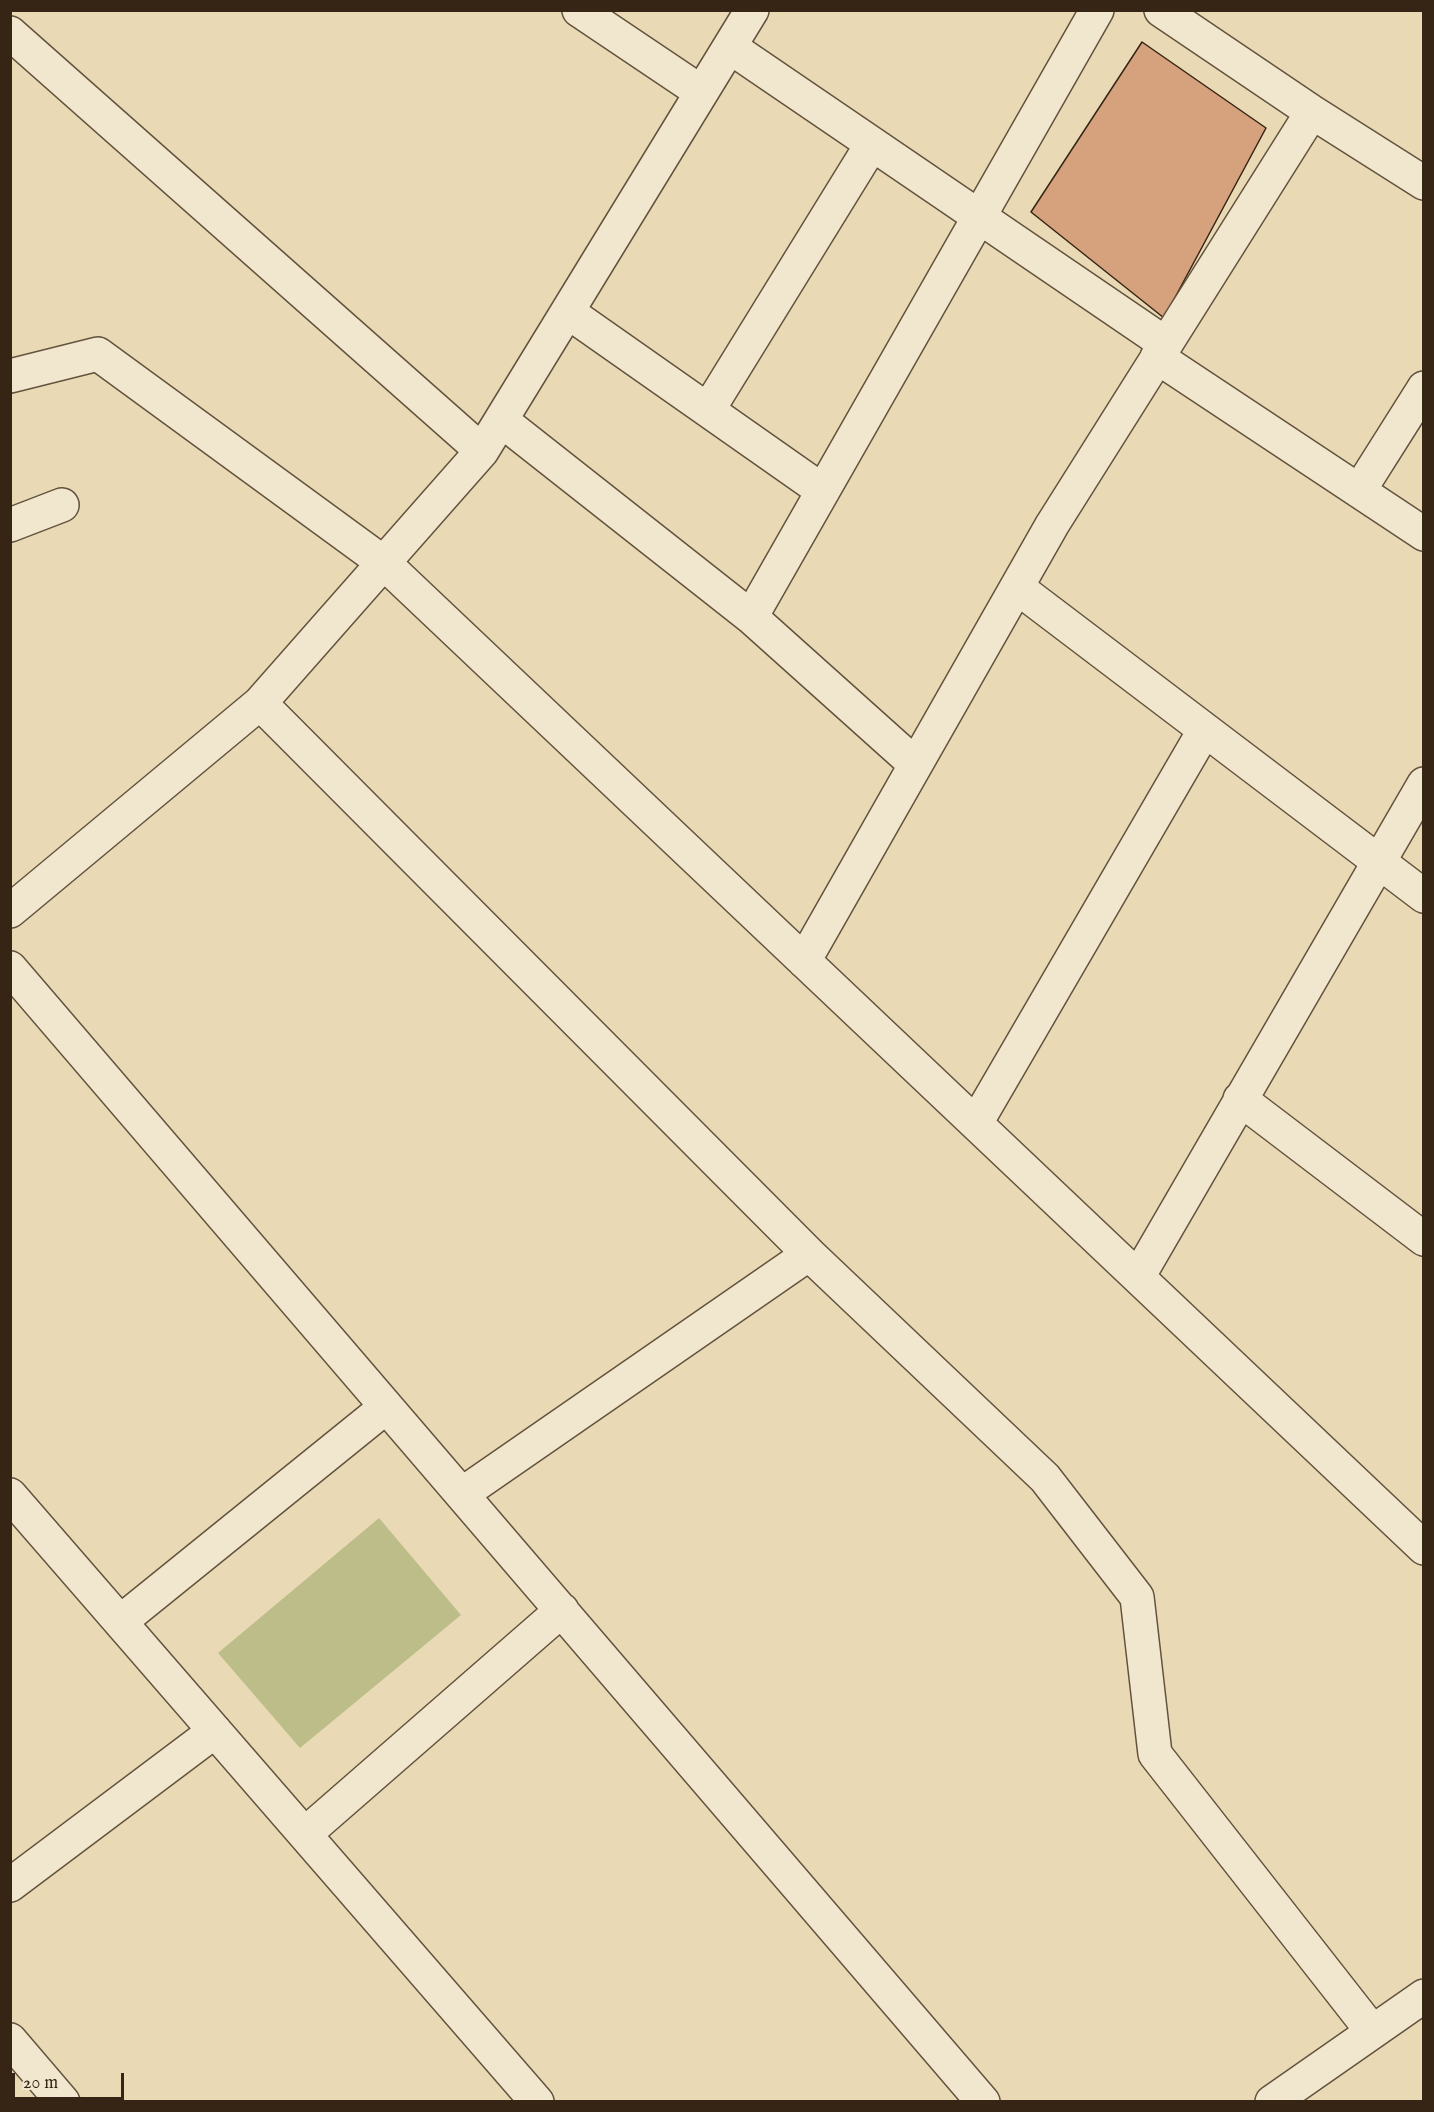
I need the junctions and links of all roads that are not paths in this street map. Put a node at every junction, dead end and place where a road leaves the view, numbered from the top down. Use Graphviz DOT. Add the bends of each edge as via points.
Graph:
graph roads {
  1 [pos="579,10"];
  2 [pos="752,10"];
  3 [pos="1097,10"];
  4 [pos="1161,10"];
  5 [pos="10,33"];
  6 [pos="730,47"];
  7 [pos="701,92"];
  8 [pos="1312,112"];
  9 [pos="872,144"];
  10 [pos="1424,183"];
  11 [pos="980,217"];
  12 [pos="568,312"];
  13 [pos="1162,350"];
  14 [pos="10,376"];
  15 [pos="1424,388"];
  16 [pos="708,410"];
  17 [pos="501,420"];
  18 [pos="482,451"];
  19 [pos="823,491"];
  20 [pos="1359,491"];
  21 [pos="62,505"];
  22 [pos="10,525"];
  23 [pos="1424,534"];
  24 [pos="384,563"];
  25 [pos="1018,588"];
  26 [pos="752,617"];
  27 [pos="260,704"];
  28 [pos="1204,731"];
  29 [pos="915,764"];
  30 [pos="1424,784"];
  31 [pos="1378,861"];
  32 [pos="1424,896"];
  33 [pos="10,911"];
  34 [pos="804,961"];
  35 [pos="10,968"];
  36 [pos="1240,1099"];
  37 [pos="976,1124"];
  38 [pos="1424,1239"];
  39 [pos="809,1254"];
  40 [pos="1138,1277"];
  41 [pos="386,1407"];
  42 [pos="462,1494"];
  43 [pos="10,1495"];
  44 [pos="1424,1548"];
  45 [pos="562,1610"];
  46 [pos="120,1622"];
  47 [pos="215,1731"];
  48 [pos="305,1834"];
  49 [pos="10,1885"];
  50 [pos="1424,1996"];
  51 [pos="1372,2031"];
  52 [pos="10,2040"];
  53 [pos="63,2102"];
  54 [pos="537,2102"];
  55 [pos="983,2102"];
  56 [pos="1272,2102"];
  1 -- 7 [label="street"];
  2 -- 6 [label="street"];
  3 -- 11 [label="street"];
  4 -- 8 [label="street"];
  5 -- 18 [label="street"];
  6 -- 7 [label="street"];
  6 -- 9 [label="street"];
  7 -- 12 [label="street"];
  8 -- 10 [label="street"];
  8 -- 13 [label="street"];
  9 -- 11 [label="street"];
  9 -- 16 [label="street"];
  11 -- 13 [label="street"];
  11 -- 19 [label="street"];
  12 -- 16 [label="street"];
  12 -- 17 [label="street"];
  13 -- 20 [label="street"];
  13 -- 25 [label="street" via="1052,525"];
  14 -- 24 [label="street" via="98,354"];
  15 -- 20 [label="street"];
  16 -- 19 [label="street"];
  17 -- 18 [label="street"];
  17 -- 26 [label="street"];
  18 -- 24 [label="street"];
  19 -- 26 [label="street"];
  20 -- 23 [label="street"];
  21 -- 22 [label="street"];
  24 -- 27 [label="street"];
  24 -- 34 [label="street"];
  25 -- 28 [label="street"];
  25 -- 29 [label="street"];
  26 -- 29 [label="street"];
  27 -- 33 [label="street"];
  27 -- 39 [label="street"];
  28 -- 31 [label="street"];
  28 -- 37 [label="street"];
  29 -- 34 [label="street"];
  30 -- 31 [label="street"];
  31 -- 32 [label="street"];
  31 -- 36 [label="street"];
  34 -- 37 [label="street"];
  35 -- 41 [label="street"];
  36 -- 38 [label="street"];
  36 -- 40 [label="street"];
  37 -- 40 [label="street"];
  39 -- 42 [label="street"];
  39 -- 51 [label="street" via="1045,1478 1137,1597 1155,1754"];
  40 -- 44 [label="street"];
  41 -- 42 [label="street"];
  41 -- 46 [label="street"];
  42 -- 45 [label="street"];
  43 -- 46 [label="street"];
  45 -- 48 [label="street"];
  45 -- 55 [label="street"];
  46 -- 47 [label="street"];
  47 -- 48 [label="street"];
  47 -- 49 [label="street"];
  48 -- 54 [label="street"];
  50 -- 51 [label="street"];
  51 -- 56 [label="street"];
  52 -- 53 [label="street"];
}
